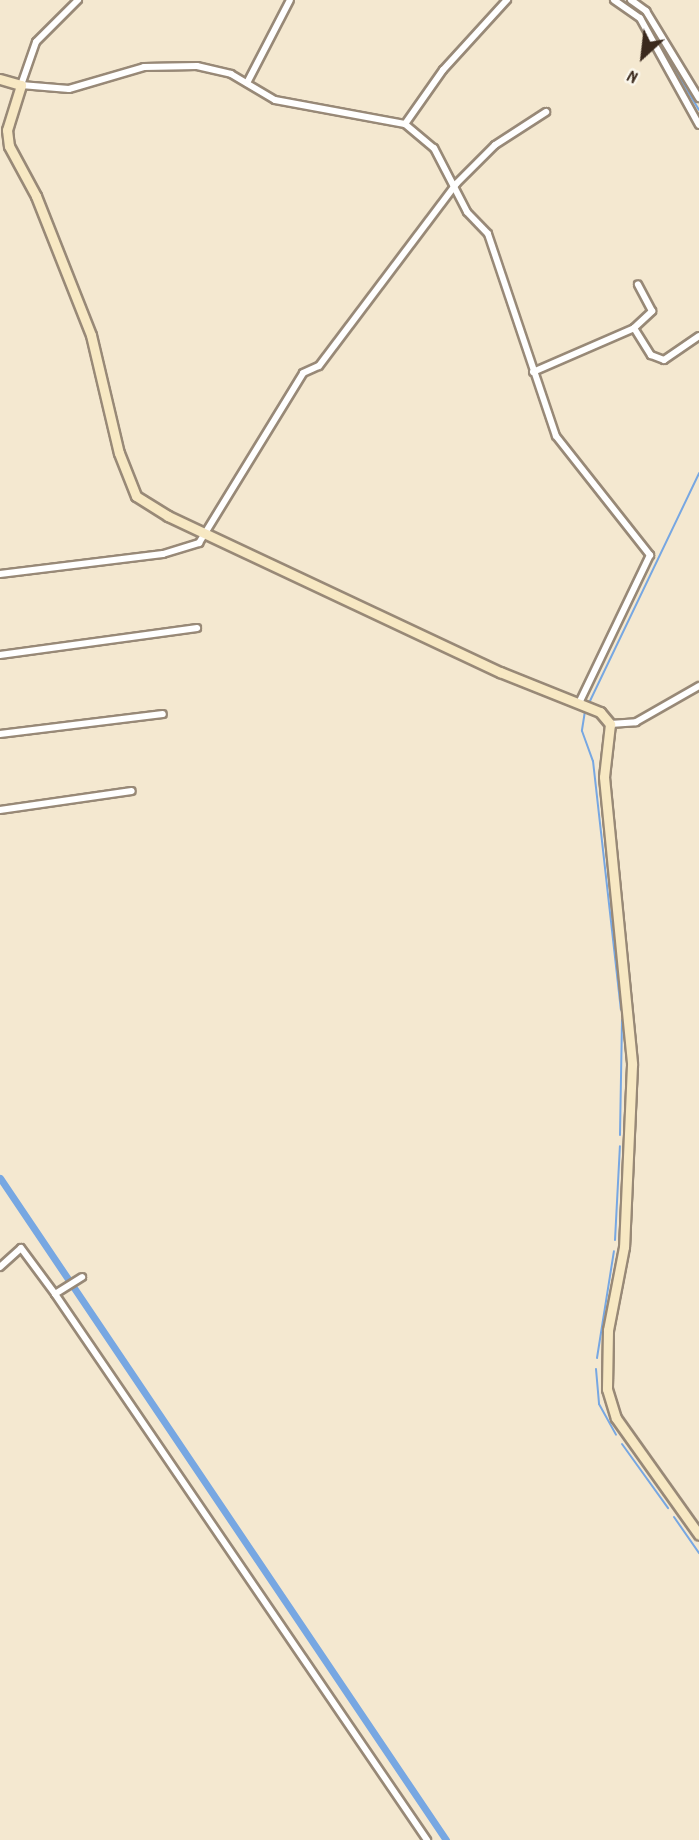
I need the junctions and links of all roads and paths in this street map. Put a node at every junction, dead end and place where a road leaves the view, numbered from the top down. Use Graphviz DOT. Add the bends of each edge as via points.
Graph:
graph roads {
  1 [pos="78,0"];
  2 [pos="290,0"];
  3 [pos="506,0"];
  4 [pos="614,0"];
  5 [pos="631,0"];
  6 [pos="0,79"];
  7 [pos="247,83"];
  8 [pos="21,85"];
  9 [pos="699,98"];
  10 [pos="546,112"];
  11 [pos="405,124"];
  12 [pos="699,125"];
  13 [pos="9,146"];
  14 [pos="0,152"];
  15 [pos="456,184"];
  16 [pos="638,285"];
  17 [pos="634,328"];
  18 [pos="699,335"];
  19 [pos="533,372"];
  20 [pos="207,532"];
  21 [pos="0,574"];
  22 [pos="197,628"];
  23 [pos="0,655"];
  24 [pos="699,686"];
  25 [pos="584,706"];
  26 [pos="163,714"];
  27 [pos="610,724"];
  28 [pos="0,734"];
  29 [pos="132,791"];
  30 [pos="0,810"];
  31 [pos="0,1267"];
  32 [pos="82,1277"];
  33 [pos="55,1294"];
  34 [pos="699,1535"];
  35 [pos="428,1840"];
  1 -- 8 [label="street" via="36,42"];
  2 -- 7 [label="street"];
  3 -- 11 [label="street" via="443,70"];
  4 -- 12 [label="street" via="640,18"];
  5 -- 9 [label="street" via="646,11"];
  6 -- 8 [label="street"];
  7 -- 8 [label="street" via="197,66 144,67 69,89"];
  7 -- 11 [label="street" via="275,100"];
  8 -- 13 [label="street" via="7,130"];
  10 -- 15 [label="street" via="495,145"];
  11 -- 15 [label="street" via="434,148"];
  13 -- 14 [label="street"];
  13 -- 20 [label="street" via="36,196 91,335 119,453 136,496"];
  15 -- 19 [label="street" via="467,212 488,234"];
  15 -- 20 [label="street" via="318,366 303,373"];
  16 -- 17 [label="street" via="652,311"];
  17 -- 18 [label="street" via="651,355 664,360"];
  17 -- 19 [label="street"];
  19 -- 25 [label="street" via="556,436 650,555"];
  20 -- 21 [label="street" via="199,543 163,554"];
  20 -- 25 [label="street" via="500,672"];
  22 -- 23 [label="street"];
  24 -- 27 [label="street" via="636,722"];
  25 -- 27 [label="street"];
  26 -- 28 [label="street"];
  27 -- 34 [label="street" via="604,777 632,1065 624,1247 608,1330 607,1389 616,1418"];
  29 -- 30 [label="street"];
  31 -- 33 [label="street" via="21,1248"];
  32 -- 33 [label="street"];
  33 -- 35 [label="street"];
}
